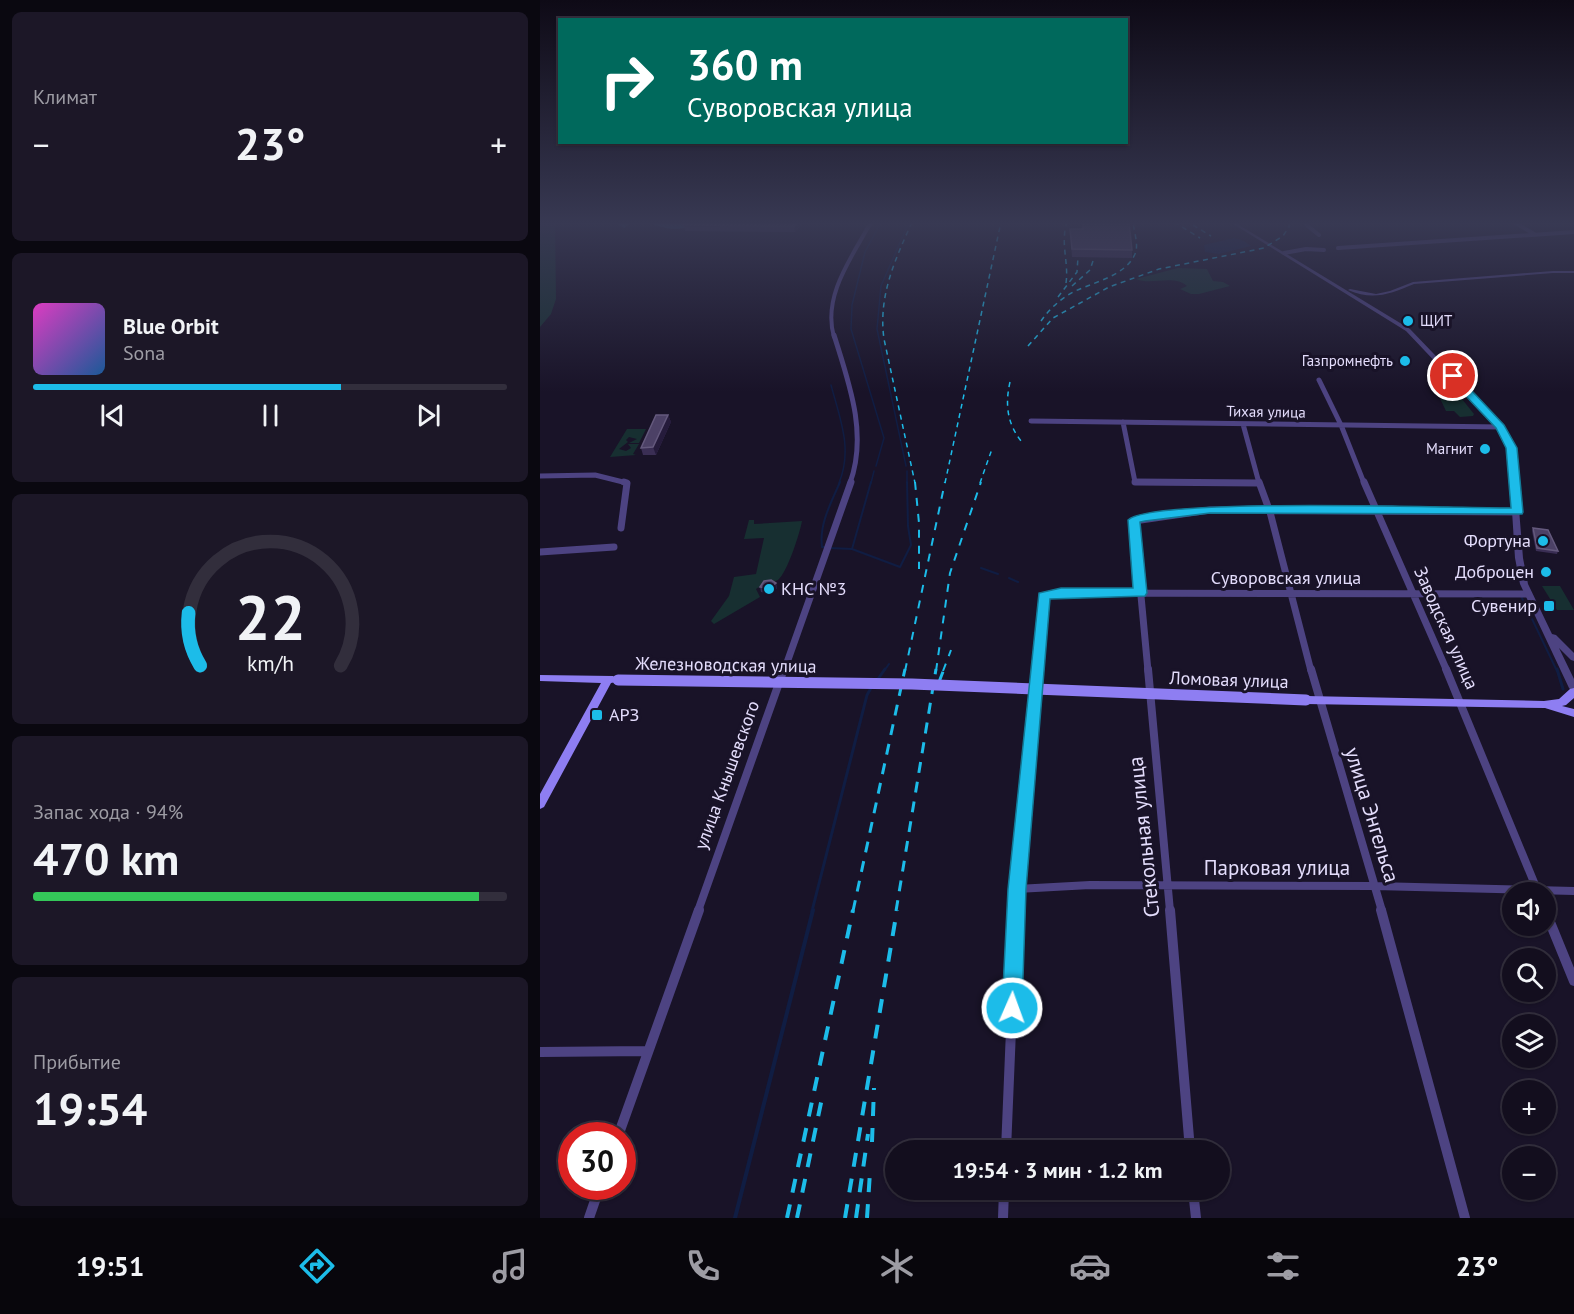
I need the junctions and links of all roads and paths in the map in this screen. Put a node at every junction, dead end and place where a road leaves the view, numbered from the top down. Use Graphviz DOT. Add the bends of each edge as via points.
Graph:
graph roads {
  1 [pos="841,279"];
  2 [pos="1326,279"];
  3 [pos="1466,279"];
  4 [pos="1341,288"];
  5 [pos="1360,292"];
  6 [pos="1352,295"];
  7 [pos="1376,295"];
  8 [pos="1368,305"];
  9 [pos="1319,380"];
  10 [pos="1031,421"];
  11 [pos="1123,422"];
  12 [pos="1243,424"];
  13 [pos="1341,425"];
  14 [pos="1501,427"];
  15 [pos="540,476"];
  16 [pos="1258,483"];
  17 [pos="1376,510"];
  18 [pos="1270,512"];
  19 [pos="1517,512"];
  20 [pos="621,528"];
  21 [pos="614,548"];
  22 [pos="540,552"];
  23 [pos="1140,593"];
  24 [pos="1292,593"];
  25 [pos="1414,594"];
  26 [pos="1528,594"];
  27 [pos="1547,630"];
  28 [pos="1574,658"];
  29 [pos="540,678"];
  30 [pos="613,680"];
  31 [pos="912,684"];
  32 [pos="1574,690"];
  33 [pos="1320,701"];
  34 [pos="1461,704"];
  35 [pos="1544,705"];
  36 [pos="1574,713"];
  37 [pos="540,804"];
  38 [pos="1533,882"];
  39 [pos="1375,886"];
  40 [pos="1169,887"];
  41 [pos="1017,889"];
  42 [pos="1502,890"];
  43 [pos="1556,891"];
  44 [pos="1574,891"];
  45 [pos="1556,936"];
  46 [pos="1574,981"];
  47 [pos="647,1051"];
  48 [pos="540,1052"];
  49 [pos="623,1122"];
  50 [pos="1006,1140"];
  51 [pos="1189,1140"];
  52 [pos="595,1200"];
  53 [pos="1004,1200"];
  54 [pos="1195,1200"];
  55 [pos="589,1218"];
  56 [pos="1003,1218"];
  57 [pos="1196,1218"];
  58 [pos="1465,1218"];
  1 -- 47 [label="street, улица Кнышевского" via="835,289 830,323 860,431 854,473"];
  2 -- 4 [label="street"];
  3 -- 7 [label="street" via="1413,283"];
  4 -- 5 [label="street"];
  4 -- 6 [label="street"];
  5 -- 6 [label="street"];
  5 -- 7 [label="street"];
  6 -- 8 [label="street"];
  7 -- 8 [label="street" via="1370,297"];
  8 -- 14 [label="street" via="1408,330"];
  9 -- 13 [label="street, Заводская улица"];
  10 -- 11 [label="street, Тихая улица"];
  11 -- 12 [label="street, Тихая улица"];
  11 -- 16 [label="street" via="1135,482"];
  12 -- 13 [label="street, Тихая улица"];
  12 -- 16 [label="street, улица Энгельса"];
  13 -- 14 [label="street, Тихая улица"];
  13 -- 17 [label="street, Заводская улица"];
  14 -- 19 [label="street" via="1511,448"];
  15 -- 20 [label="street" via="588,473 627,483"];
  16 -- 18 [label="street, улица Энгельса"];
  17 -- 18 [label="street"];
  17 -- 19 [label="street"];
  17 -- 25 [label="street, Заводская улица"];
  18 -- 23 [label="street, Стекольная улица" via="1210,510 1134,520"];
  18 -- 24 [label="street, улица Энгельса"];
  19 -- 26 [label="street" via="1519,558"];
  21 -- 22 [label="street"];
  23 -- 24 [label="street, Суворовская улица"];
  23 -- 40 [label="street, Стекольная улица"];
  23 -- 41 [label="street, Суворовская улица" via="1044,596"];
  24 -- 25 [label="street, Суворовская улица"];
  24 -- 33 [label="street, улица Энгельса"];
  25 -- 26 [label="street, Суворовская улица"];
  25 -- 34 [label="street, Заводская улица"];
  26 -- 27 [label="street"];
  27 -- 28 [label="street"];
  27 -- 32 [label="street"];
  29 -- 30 [label="main road, Железноводская улица"];
  30 -- 31 [label="main road, Железноводская улица, bridge"];
  30 -- 37 [label="main road"];
  31 -- 33 [label="main road, Ломовая улица, bridge"];
  32 -- 35 [label="main road" via="1566,700"];
  33 -- 34 [label="main road, Ломовая улица"];
  33 -- 39 [label="street, улица Энгельса"];
  34 -- 35 [label="main road, Ломовая улица"];
  34 -- 38 [label="street, Заводская улица"];
  35 -- 36 [label="main road"];
  39 -- 40 [label="street, Парковая улица"];
  39 -- 42 [label="street, Парковая улица"];
  39 -- 58 [label="street, улица Энгельса"];
  40 -- 41 [label="street, Парковая улица" via="1090,885"];
  40 -- 51 [label="street, Стекольная улица"];
  41 -- 50 [label="street"];
  43 -- 44 [label="street, Парковая улица"];
  45 -- 46 [label="street"];
  47 -- 48 [label="street"];
  47 -- 49 [label="street, улица Кнышевского"];
  52 -- 55 [label="street"];
  53 -- 56 [label="street"];
  54 -- 57 [label="street"];
}
